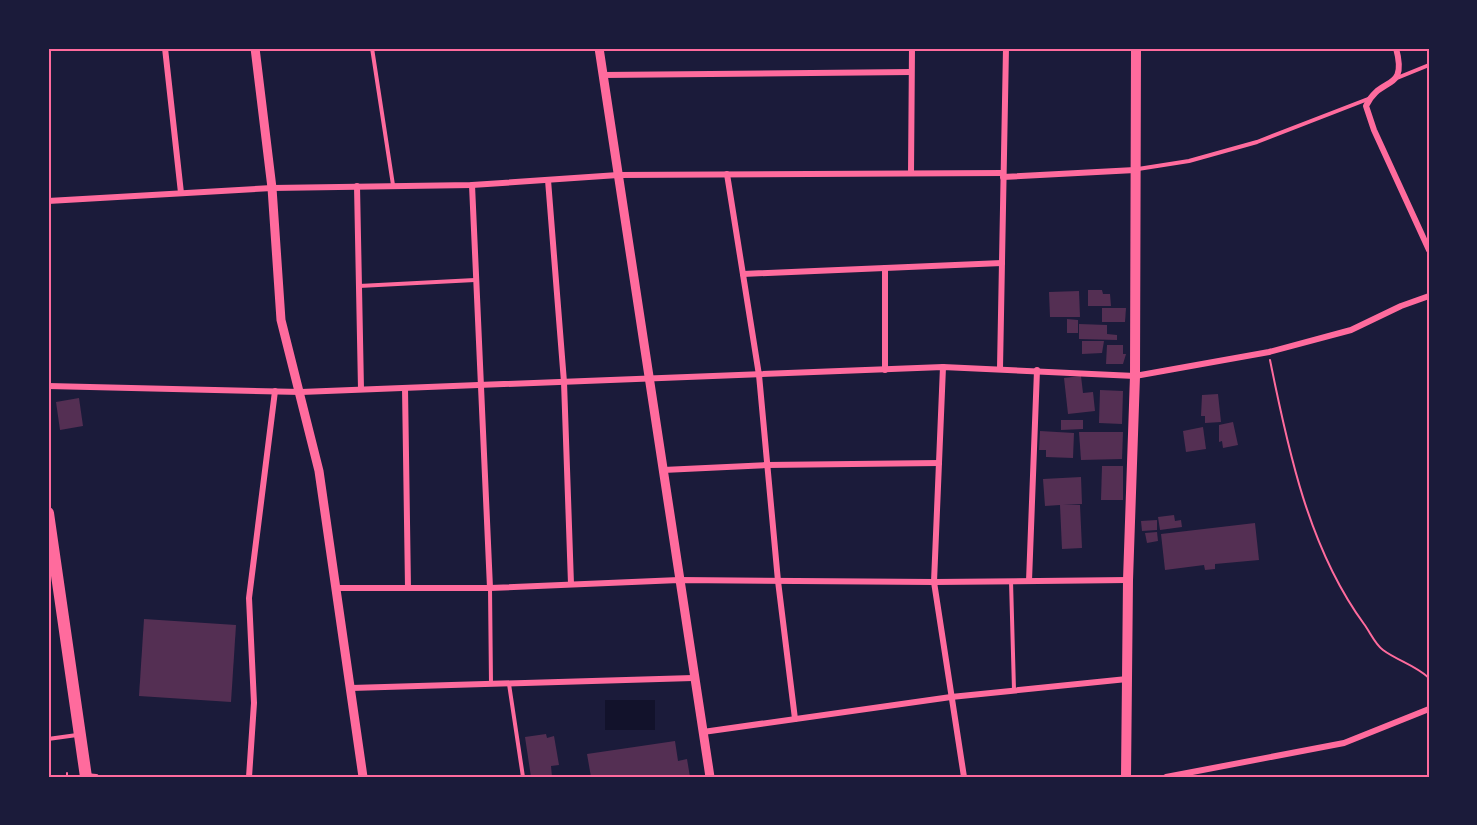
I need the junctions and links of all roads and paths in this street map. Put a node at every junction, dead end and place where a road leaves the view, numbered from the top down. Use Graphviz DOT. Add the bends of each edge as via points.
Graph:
graph roads {
  1 [pos="165,48"];
  2 [pos="255,48"];
  3 [pos="372,48"];
  4 [pos="599,48"];
  5 [pos="912,48"];
  6 [pos="1006,48"];
  7 [pos="1136,48"];
  8 [pos="1396,48"];
  9 [pos="1429,65"];
  10 [pos="911,72"];
  11 [pos="603,75"];
  12 [pos="1397,78"];
  13 [pos="1369,99"];
  14 [pos="1135,170"];
  15 [pos="911,173"];
  16 [pos="727,174"];
  17 [pos="618,175"];
  18 [pos="1003,175"];
  19 [pos="548,180"];
  20 [pos="393,185"];
  21 [pos="472,185"];
  22 [pos="357,186"];
  23 [pos="272,188"];
  24 [pos="181,193"];
  25 [pos="48,201"];
  26 [pos="1429,250"];
  27 [pos="1002,263"];
  28 [pos="885,268"];
  29 [pos="743,274"];
  30 [pos="475,280"];
  31 [pos="359,286"];
  32 [pos="1429,296"];
  33 [pos="1269,352"];
  34 [pos="943,367"];
  35 [pos="1000,368"];
  36 [pos="885,370"];
  37 [pos="1037,370"];
  38 [pos="759,375"];
  39 [pos="1135,376"];
  40 [pos="649,379"];
  41 [pos="564,382"];
  42 [pos="479,385"];
  43 [pos="48,386"];
  44 [pos="405,388"];
  45 [pos="361,389"];
  46 [pos="274,391"];
  47 [pos="301,392"];
  48 [pos="939,463"];
  49 [pos="767,465"];
  50 [pos="663,470"];
  51 [pos="48,513"];
  52 [pos="679,580"];
  53 [pos="1128,580"];
  54 [pos="778,581"];
  55 [pos="1011,581"];
  56 [pos="1029,581"];
  57 [pos="934,582"];
  58 [pos="571,584"];
  59 [pos="337,588"];
  60 [pos="408,588"];
  61 [pos="490,588"];
  62 [pos="693,678"];
  63 [pos="1429,678"];
  64 [pos="1127,679"];
  65 [pos="509,684"];
  66 [pos="491,685"];
  67 [pos="351,688"];
  68 [pos="1014,691"];
  69 [pos="951,697"];
  70 [pos="1429,709"];
  71 [pos="795,719"];
  72 [pos="703,732"];
  73 [pos="81,734"];
  74 [pos="48,740"];
  75 [pos="86,777"];
  76 [pos="96,777"];
  77 [pos="249,777"];
  78 [pos="363,777"];
  79 [pos="523,777"];
  80 [pos="710,777"];
  81 [pos="964,777"];
  82 [pos="1126,777"];
  83 [pos="1166,777"];
  1 -- 24 [label="street"];
  2 -- 23 [label="street"];
  3 -- 20 [label="lane"];
  4 -- 11 [label="street"];
  5 -- 10 [label="street"];
  6 -- 18 [label="street"];
  7 -- 14 [label="main road"];
  8 -- 12 [label="street" via="1401,67"];
  9 -- 12 [label="lane"];
  10 -- 11 [label="street"];
  10 -- 15 [label="street"];
  11 -- 17 [label="street"];
  12 -- 13 [label="street"];
  13 -- 14 [label="lane" via="1257,142 1189,161"];
  13 -- 26 [label="street" via="1366,106 1374,130"];
  14 -- 18 [label="street"];
  14 -- 39 [label="main road"];
  15 -- 16 [label="street"];
  15 -- 18 [label="street"];
  16 -- 17 [label="street"];
  16 -- 29 [label="street"];
  17 -- 19 [label="street"];
  17 -- 40 [label="street"];
  18 -- 27 [label="street"];
  19 -- 21 [label="street"];
  19 -- 41 [label="street"];
  20 -- 21 [label="street"];
  20 -- 22 [label="street"];
  21 -- 30 [label="street"];
  22 -- 23 [label="street"];
  22 -- 31 [label="street"];
  23 -- 24 [label="street"];
  23 -- 47 [label="street" via="278,301"];
  24 -- 25 [label="street"];
  27 -- 28 [label="street"];
  27 -- 35 [label="street"];
  28 -- 29 [label="street"];
  28 -- 36 [label="street"];
  29 -- 38 [label="street"];
  30 -- 31 [label="lane"];
  30 -- 42 [label="street"];
  31 -- 45 [label="street"];
  32 -- 33 [label="street" via="1352,330"];
  33 -- 39 [label="street"];
  33 -- 63 [label="path" via="1287,443 1305,506 1349,604 1382,649"];
  34 -- 35 [label="street"];
  34 -- 36 [label="street"];
  34 -- 48 [label="street"];
  35 -- 37 [label="street"];
  36 -- 38 [label="street"];
  37 -- 39 [label="street"];
  37 -- 56 [label="street"];
  38 -- 40 [label="street"];
  38 -- 49 [label="street"];
  39 -- 53 [label="main road"];
  40 -- 41 [label="street"];
  40 -- 50 [label="street"];
  41 -- 42 [label="street"];
  41 -- 58 [label="street"];
  42 -- 44 [label="street"];
  42 -- 61 [label="street"];
  43 -- 46 [label="street"];
  44 -- 45 [label="street"];
  44 -- 60 [label="street"];
  45 -- 47 [label="street"];
  46 -- 47 [label="street"];
  46 -- 77 [label="street" via="249,598 254,703"];
  47 -- 59 [label="street" via="319,471"];
  48 -- 49 [label="street"];
  48 -- 57 [label="street"];
  49 -- 50 [label="street"];
  49 -- 54 [label="street"];
  50 -- 52 [label="street"];
  51 -- 73 [label="highway"];
  52 -- 54 [label="street"];
  52 -- 58 [label="street"];
  52 -- 62 [label="street"];
  53 -- 56 [label="street"];
  53 -- 64 [label="main road"];
  54 -- 57 [label="street"];
  54 -- 71 [label="street"];
  55 -- 56 [label="street"];
  55 -- 57 [label="street"];
  55 -- 68 [label="lane"];
  57 -- 69 [label="street"];
  58 -- 61 [label="street"];
  59 -- 60 [label="street"];
  59 -- 67 [label="street"];
  60 -- 61 [label="street"];
  61 -- 66 [label="lane"];
  62 -- 65 [label="street"];
  62 -- 72 [label="street"];
  64 -- 68 [label="street"];
  64 -- 82 [label="main road"];
  65 -- 66 [label="street"];
  65 -- 79 [label="lane"];
  66 -- 67 [label="street"];
  67 -- 78 [label="street"];
  68 -- 69 [label="street"];
  69 -- 71 [label="street"];
  69 -- 81 [label="street"];
  70 -- 83 [label="street" via="1344,744"];
  71 -- 72 [label="street"];
  72 -- 80 [label="street"];
  73 -- 74 [label="lane"];
  73 -- 75 [label="highway"];
  75 -- 76 [label="street"];
}
